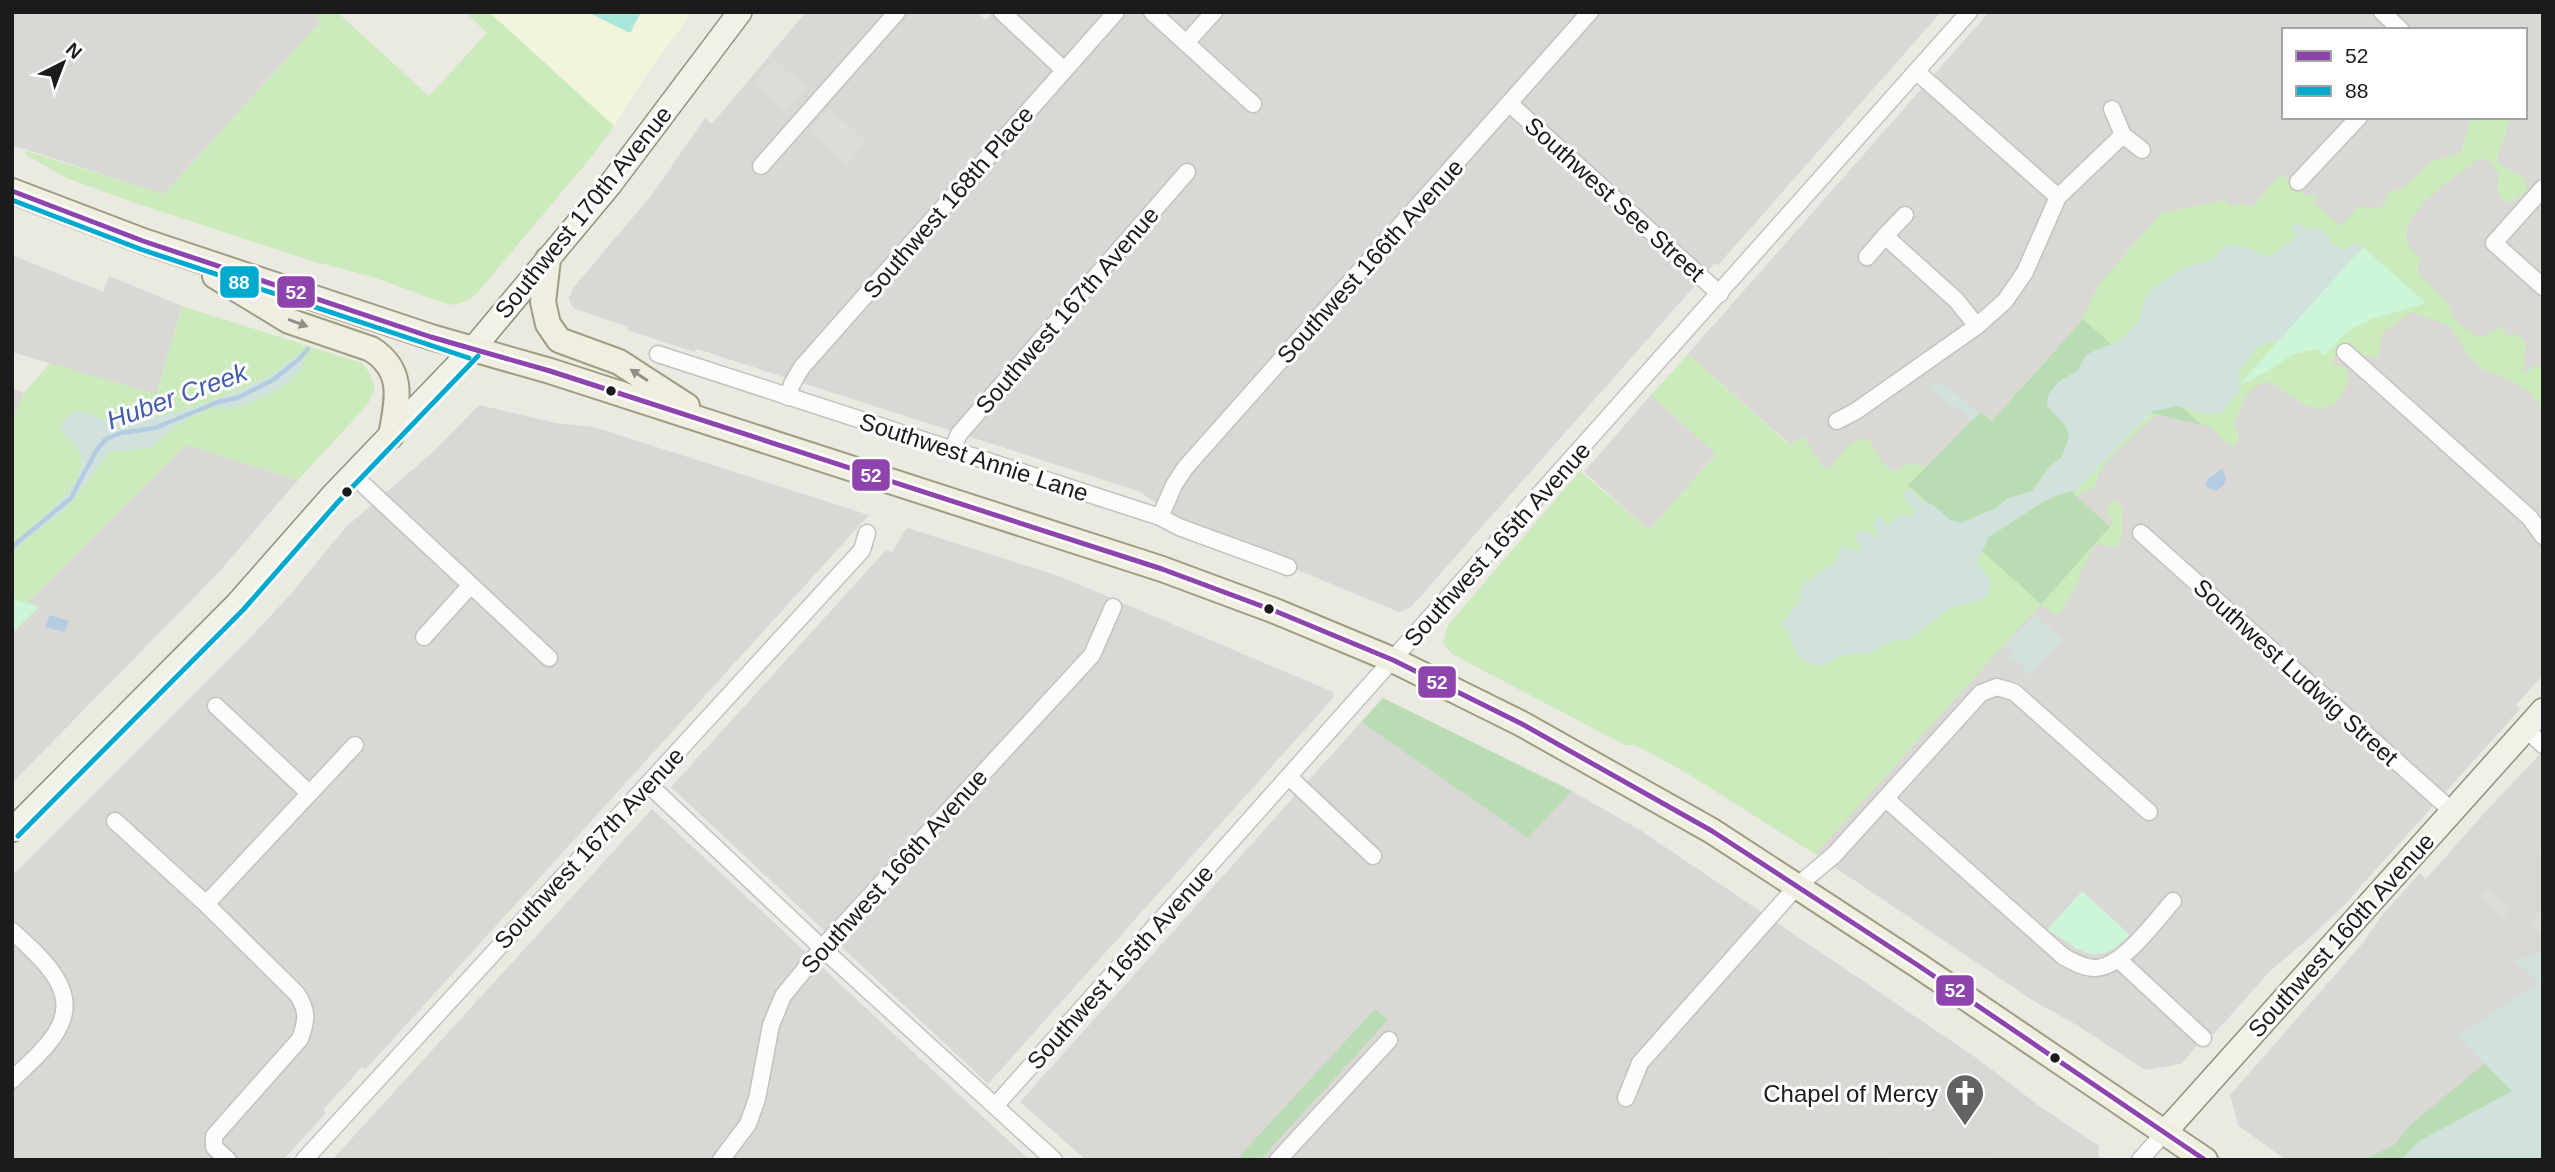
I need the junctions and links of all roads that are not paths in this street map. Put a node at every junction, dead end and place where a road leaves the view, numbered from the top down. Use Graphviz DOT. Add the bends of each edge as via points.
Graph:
graph roads {
  1 [pos="740,12"];
  2 [pos="897,12"];
  3 [pos="1002,12"];
  4 [pos="1116,12"];
  5 [pos="1152,12"];
  6 [pos="1214,12"];
  7 [pos="1590,12"];
  8 [pos="1969,12"];
  9 [pos="2382,12"];
  10 [pos="2399,28"];
  11 [pos="1186,43"];
  12 [pos="1064,70"];
  13 [pos="1917,72"];
  14 [pos="1253,104"];
  15 [pos="1510,104"];
  16 [pos="2112,109"];
  17 [pos="2357,119"];
  18 [pos="2123,135"];
  19 [pos="2142,150"];
  20 [pos="761,166"];
  21 [pos="1187,172"];
  22 [pos="2298,182"];
  23 [pos="2543,188"];
  24 [pos="12,191"];
  25 [pos="2058,197"];
  26 [pos="1905,215"];
  27 [pos="1885,236"];
  28 [pos="175,253"];
  29 [pos="1867,257"];
  30 [pos="548,259"];
  31 [pos="2543,287"];
  32 [pos="1720,294"];
  33 [pos="1977,326"];
  34 [pos="472,350"];
  35 [pos="2345,352"];
  36 [pos="657,354"];
  37 [pos="788,397"];
  38 [pos="1838,421"];
  39 [pos="717,425"];
  40 [pos="391,436"];
  41 [pos="952,450"];
  42 [pos="353,475"];
  43 [pos="1160,517"];
  44 [pos="867,533"];
  45 [pos="2141,533"];
  46 [pos="2543,536"];
  47 [pos="1288,567"];
  48 [pos="470,586"];
  49 [pos="1113,607"];
  50 [pos="424,636"];
  51 [pos="549,659"];
  52 [pos="1394,660"];
  53 [pos="216,706"];
  54 [pos="2543,710"];
  55 [pos="2526,729"];
  56 [pos="355,745"];
  57 [pos="2543,745"];
  58 [pos="1289,778"];
  59 [pos="648,784"];
  60 [pos="310,793"];
  61 [pos="1886,799"];
  62 [pos="2452,811"];
  63 [pos="2149,812"];
  64 [pos="115,821"];
  65 [pos="12,830"];
  66 [pos="1373,856"];
  67 [pos="1797,886"];
  68 [pos="2173,901"];
  69 [pos="206,904"];
  70 [pos="12,932"];
  71 [pos="822,948"];
  72 [pos="2119,960"];
  73 [pos="2203,1038"];
  74 [pos="1389,1040"];
  75 [pos="12,1080"];
  76 [pos="1626,1098"];
  77 [pos="996,1105"];
  78 [pos="2164,1133"];
  79 [pos="228,1160"];
  80 [pos="304,1160"];
  81 [pos="721,1160"];
  82 [pos="1054,1160"];
  83 [pos="1278,1160"];
  84 [pos="2140,1160"];
  85 [pos="2205,1160"];
  1 -- 30 [label="main road, Southwest 170th Avenue"];
  2 -- 20 [label="street"];
  3 -- 12 [label="street"];
  4 -- 12 [label="street, Southwest 168th Place"];
  5 -- 11 [label="street"];
  6 -- 11 [label="street"];
  7 -- 15 [label="street, Southwest 166th Avenue"];
  8 -- 13 [label="street, Southwest 165th Avenue"];
  9 -- 10 [label="street"];
  11 -- 14 [label="street"];
  12 -- 37 [label="street, Southwest 168th Place" via="803,367"];
  13 -- 25 [label="street"];
  13 -- 32 [label="street, Southwest 165th Avenue"];
  15 -- 32 [label="street, Southwest See Street"];
  15 -- 43 [label="street, Southwest 166th Avenue" via="1185,468"];
  16 -- 18 [label="street"];
  17 -- 22 [label="street"];
  18 -- 19 [label="street"];
  18 -- 25 [label="street"];
  21 -- 41 [label="street, Southwest 167th Avenue" via="960,433"];
  23 -- 31 [label="street" via="2494,243"];
  24 -- 28 [label="main road"];
  25 -- 33 [label="street" via="2025,272 2005,301"];
  26 -- 27 [label="street"];
  27 -- 29 [label="street"];
  27 -- 33 [label="street" via="1956,300"];
  28 -- 34 [label="main road"];
  28 -- 40 [label="main road, one-way" via="289,321 382,355 396,382"];
  30 -- 34 [label="main road, Southwest 170th Avenue"];
  39 -- 30 [label="main road, one-way" via="619,362 559,340 548,324 543,302"];
  32 -- 52 [label="street, Southwest 165th Avenue"];
  33 -- 38 [label="street"];
  34 -- 39 [label="main road"];
  34 -- 40 [label="main road, Southwest 170th Avenue"];
  35 -- 46 [label="street" via="2530,518"];
  36 -- 37 [label="street, Southwest Annie Lane"];
  37 -- 41 [label="street, Southwest Annie Lane"];
  39 -- 52 [label="main road" via="1162,569"];
  40 -- 42 [label="main road, Southwest 170th Avenue"];
  41 -- 43 [label="street, Southwest Annie Lane"];
  42 -- 48 [label="street"];
  42 -- 65 [label="main road, Southwest 170th Avenue" via="237,604"];
  43 -- 47 [label="street, Southwest Annie Lane"];
  44 -- 59 [label="street, Southwest 167th Avenue" via="862,550"];
  45 -- 62 [label="street, Southwest Ludwig Street"];
  48 -- 50 [label="street"];
  48 -- 51 [label="street"];
  49 -- 71 [label="street, Southwest 166th Avenue" via="1091,655"];
  52 -- 58 [label="street, Southwest 165th Avenue"];
  52 -- 67 [label="main road" via="1620,777"];
  53 -- 60 [label="street"];
  54 -- 55 [label="main road, Southwest 160th Avenue"];
  55 -- 57 [label="street"];
  55 -- 62 [label="main road, Southwest 160th Avenue"];
  56 -- 60 [label="street"];
  58 -- 66 [label="street"];
  58 -- 77 [label="street, Southwest 165th Avenue"];
  59 -- 71 [label="street"];
  59 -- 80 [label="street, Southwest 167th Avenue"];
  60 -- 69 [label="street"];
  61 -- 63 [label="street" via="1976,696 1997,687 2014,692"];
  61 -- 67 [label="street" via="1834,855"];
  61 -- 72 [label="street" via="2064,957 2094,968"];
  62 -- 78 [label="main road, Southwest 160th Avenue"];
  64 -- 69 [label="street"];
  67 -- 76 [label="street" via="1640,1063"];
  67 -- 78 [label="main road"];
  68 -- 72 [label="street"];
  69 -- 79 [label="street" via="297,994 307,1018 300,1038 214,1136 214,1147"];
  70 -- 75 [label="street" via="51,970 64,999 60,1026"];
  71 -- 77 [label="street"];
  71 -- 81 [label="street, Southwest 166th Avenue" via="783,996 771,1025 748,1124"];
  72 -- 73 [label="street"];
  74 -- 83 [label="street"];
  77 -- 82 [label="street"];
  78 -- 84 [label="street, Southwest 160th Avenue"];
  78 -- 85 [label="main road"];
}
